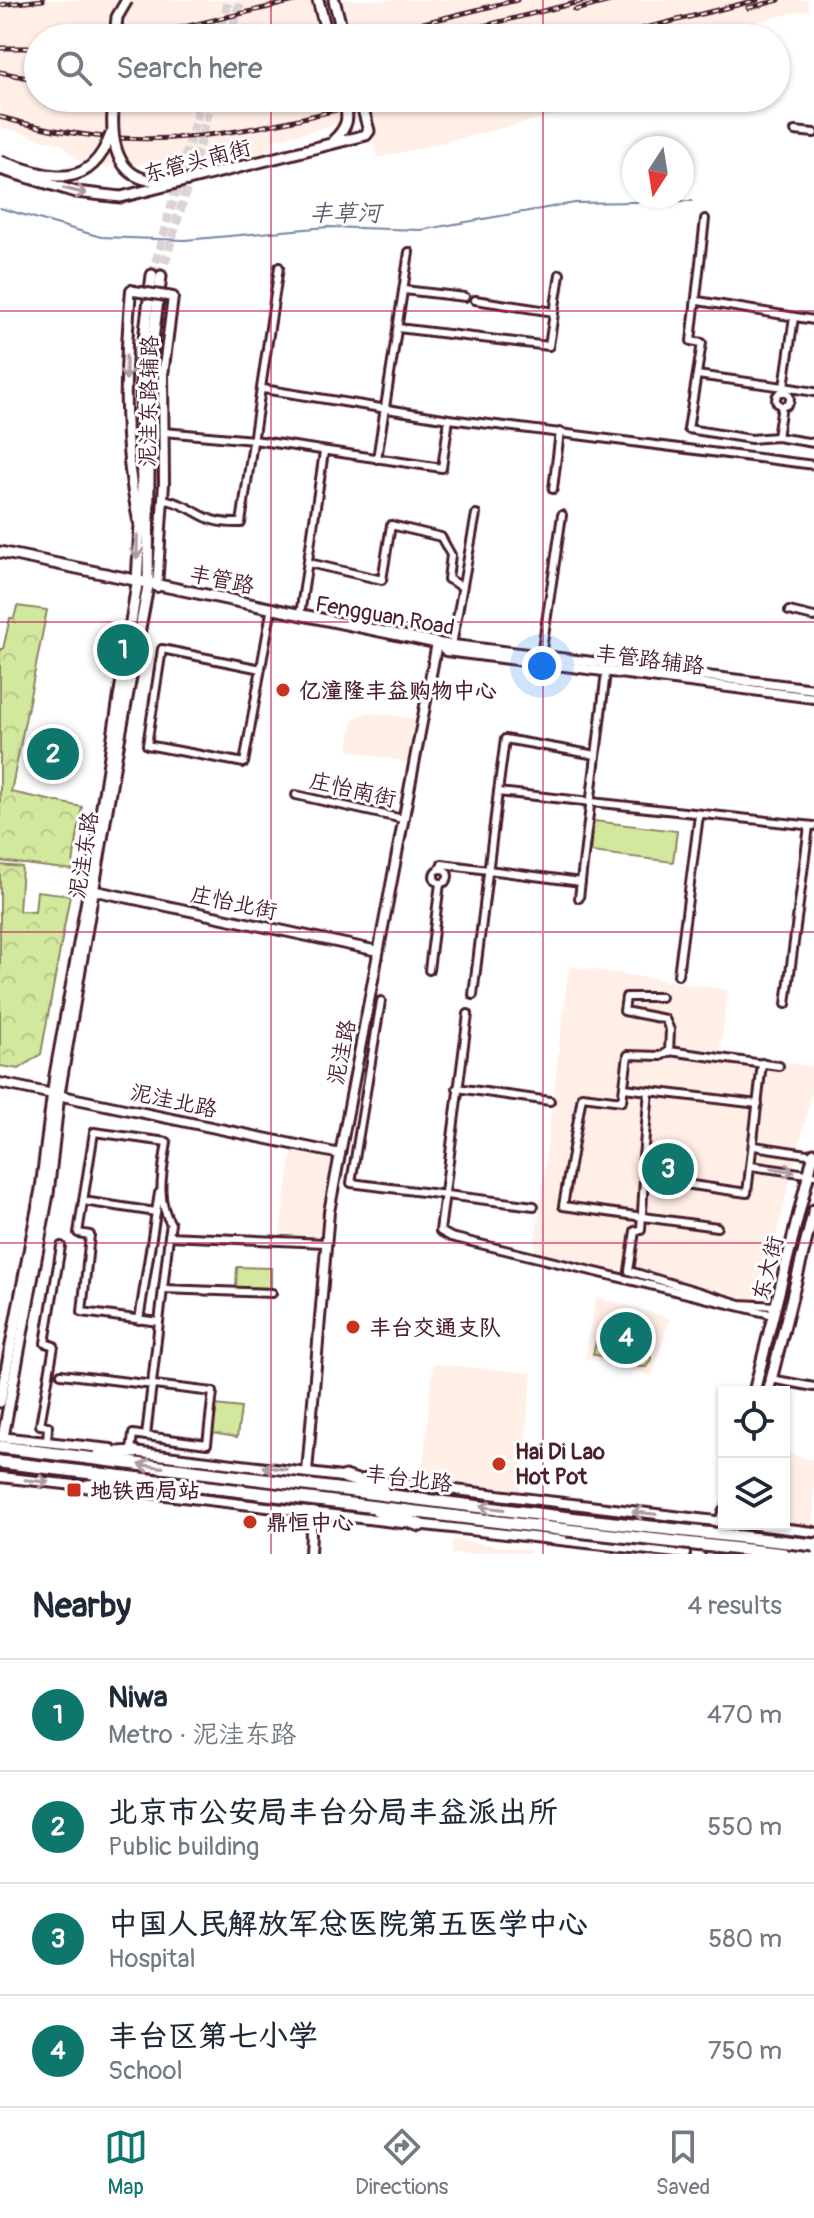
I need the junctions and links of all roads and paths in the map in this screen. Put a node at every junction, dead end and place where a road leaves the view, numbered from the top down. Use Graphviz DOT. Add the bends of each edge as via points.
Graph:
graph roads {
  1 [pos="127,0"];
  2 [pos="318,0"];
  3 [pos="334,0"];
  4 [pos="116,24"];
  5 [pos="324,24"];
  6 [pos="340,24"];
  7 [pos="112,112"];
  8 [pos="348,112"];
  9 [pos="364,112"];
  10 [pos="795,131"];
  11 [pos="814,133"];
  12 [pos="111,134"];
  13 [pos="315,147"];
  14 [pos="0,161"];
  15 [pos="0,169"];
  16 [pos="210,174"];
  17 [pos="705,219"];
  18 [pos="409,252"];
  19 [pos="279,267"];
  20 [pos="560,274"];
  21 [pos="404,290"];
  22 [pos="465,297"];
  23 [pos="475,300"];
  24 [pos="698,301"];
  25 [pos="554,312"];
  26 [pos="794,317"];
  27 [pos="814,320"];
  28 [pos="398,328"];
  29 [pos="697,375"];
  30 [pos="263,389"];
  31 [pos="784,390"];
  32 [pos="814,392"];
  33 [pos="386,409"];
  34 [pos="449,419"];
  35 [pos="164,432"];
  36 [pos="560,432"];
  37 [pos="777,437"];
  38 [pos="254,440"];
  39 [pos="814,443"];
  40 [pos="324,452"];
  41 [pos="377,459"];
  42 [pos="814,465"];
  43 [pos="553,489"];
  44 [pos="167,500"];
  45 [pos="476,514"];
  46 [pos="562,515"];
  47 [pos="138,521"];
  48 [pos="0,555"];
  49 [pos="309,563"];
  50 [pos="137,582"];
  51 [pos="152,585"];
  52 [pos="461,586"];
  53 [pos="789,611"];
  54 [pos="271,612"];
  55 [pos="299,616"];
  56 [pos="814,617"];
  57 [pos="437,643"];
  58 [pos="452,645"];
  59 [pos="540,656"];
  60 [pos="522,661"];
  61 [pos="261,669"];
  62 [pos="606,672"];
  63 [pos="768,683"];
  64 [pos="814,689"];
  65 [pos="786,695"];
  66 [pos="814,698"];
  67 [pos="596,755"];
  68 [pos="498,792"];
  69 [pos="296,795"];
  70 [pos="591,803"];
  71 [pos="699,815"];
  72 [pos="403,819"];
  73 [pos="812,826"];
  74 [pos="489,871"];
  75 [pos="581,882"];
  76 [pos="89,889"];
  77 [pos="579,898"];
  78 [pos="378,951"];
  79 [pos="429,970"];
  80 [pos="678,975"];
  81 [pos="473,995"];
  82 [pos="661,997"];
  83 [pos="381,1001"];
  84 [pos="786,1004"];
  85 [pos="468,1014"];
  86 [pos="669,1052"];
  87 [pos="762,1063"];
  88 [pos="779,1066"];
  89 [pos="0,1083"];
  90 [pos="457,1088"];
  91 [pos="624,1088"];
  92 [pos="649,1091"];
  93 [pos="56,1093"];
  94 [pos="550,1101"];
  95 [pos="758,1104"];
  96 [pos="754,1146"];
  97 [pos="340,1154"];
  98 [pos="814,1154"];
  99 [pos="751,1166"];
  100 [pos="812,1174"];
  101 [pos="644,1178"];
  102 [pos="160,1186"];
  103 [pos="444,1194"];
  104 [pos="83,1201"];
  105 [pos="534,1206"];
  106 [pos="814,1210"];
  107 [pos="156,1212"];
  108 [pos="642,1216"];
  109 [pos="717,1227"];
  110 [pos="169,1236"];
  111 [pos="325,1243"];
  112 [pos="61,1246"];
  113 [pos="163,1289"];
  114 [pos="272,1293"];
  115 [pos="775,1311"];
  116 [pos="139,1320"];
  117 [pos="159,1322"];
  118 [pos="0,1346"];
  119 [pos="12,1347"];
  120 [pos="61,1374"];
  121 [pos="6,1375"];
  122 [pos="771,1379"];
  123 [pos="152,1384"];
  124 [pos="756,1386"];
  125 [pos="769,1386"];
  126 [pos="814,1387"];
  127 [pos="0,1402"];
  128 [pos="7,1418"];
  129 [pos="146,1436"];
  130 [pos="1,1440"];
  131 [pos="47,1442"];
  132 [pos="133,1452"];
  133 [pos="71,1456"];
  134 [pos="0,1462"];
  135 [pos="307,1472"];
  136 [pos="4,1477"];
  137 [pos="345,1477"];
  138 [pos="159,1481"];
  139 [pos="0,1485"];
  140 [pos="87,1486"];
  141 [pos="405,1497"];
  142 [pos="355,1503"];
  143 [pos="312,1512"];
  144 [pos="718,1517"];
  145 [pos="568,1524"];
  146 [pos="420,1525"];
  147 [pos="790,1529"];
  148 [pos="719,1530"];
  149 [pos="733,1530"];
  150 [pos="810,1531"];
  151 [pos="814,1545"];
  152 [pos="310,1554"];
  153 [pos="685,1554"];
  154 [pos="711,1554"];
  155 [pos="726,1554"];
  156 [pos="782,1554"];
  1 -- 4 [label="main road, bridge"];
  2 -- 5 [label="main road"];
  3 -- 6 [label="main road"];
  7 -- 12 [label="main road, bridge"];
  8 -- 13 [label="main road, bridge" via="343,132"];
  9 -- 13 [label="main road, 东管头南街, bridge" via="366,135"];
  10 -- 11 [label="street"];
  12 -- 14 [label="main road, bridge" via="86,172 69,177"];
  12 -- 16 [label="main road, bridge" via="124,166 142,180 158,183"];
  13 -- 16 [label="main road, 东管头南街, bridge"];
  15 -- 16 [label="main road, 东管头南街, one-way, bridge" via="107,197"];
  17 -- 24 [label="street"];
  18 -- 21 [label="street"];
  19 -- 30 [label="street"];
  20 -- 25 [label="street"];
  21 -- 22 [label="street"];
  21 -- 28 [label="street"];
  23 -- 25 [label="street"];
  24 -- 26 [label="street"];
  24 -- 29 [label="street" via="691,341 702,343"];
  25 -- 28 [label="street" via="549,346"];
  26 -- 27 [label="street"];
  26 -- 31 [label="street"];
  28 -- 33 [label="street"];
  29 -- 31 [label="street"];
  29 -- 37 [label="street" via="688,429 751,439"];
  30 -- 33 [label="street"];
  30 -- 38 [label="street"];
  31 -- 32 [label="street"];
  31 -- 37 [label="street" via="789,401 782,406"];
  33 -- 34 [label="street"];
  33 -- 41 [label="street"];
  34 -- 36 [label="street"];
  34 -- 41 [label="street" via="442,468"];
  35 -- 38 [label="street"];
  35 -- 47 [label="street, 泥洼东路辅路, one-way, bridge" via="165,347 173,297 131,290 126,343 128,473"];
  35 -- 51 [label="street, 泥洼东路辅路"];
  36 -- 42 [label="street"];
  36 -- 43 [label="street"];
  37 -- 39 [label="street"];
  38 -- 40 [label="street"];
  38 -- 44 [label="street" via="241,523 217,524"];
  40 -- 41 [label="street"];
  40 -- 49 [label="street"];
  45 -- 52 [label="street"];
  46 -- 59 [label="street"];
  47 -- 50 [label="main road, 泥洼东路, one-way"];
  47 -- 51 [label="main road, 泥洼东路" via="141,353 156,275 150,364"];
  48 -- 50 [label="main road, 丰管路"];
  49 -- 52 [label="street" via="382,580 391,525 441,537 451,555 448,579"];
  49 -- 55 [label="street"];
  50 -- 51 [label="main road, 丰管路"];
  50 -- 76 [label="main road, 泥洼东路"];
  51 -- 54 [label="main road, Fengguan Road"];
  51 -- 55 [label="main road, 丰管路"];
  51 -- 76 [label="main road, 泥洼东路"];
  52 -- 58 [label="street"];
  53 -- 56 [label="street"];
  54 -- 55 [label="main road, Fengguan Road"];
  54 -- 61 [label="street"];
  55 -- 57 [label="main road, 丰管路"];
  57 -- 58 [label="street, Fengguan Road"];
  57 -- 60 [label="street, 丰管路辅路" via="446,651"];
  57 -- 72 [label="street, 泥洼路"];
  58 -- 59 [label="street, Fengguan Road"];
  59 -- 60 [label="street"];
  59 -- 63 [label="street, Fengguan Road"];
  60 -- 62 [label="street, 丰管路辅路"];
  61 -- 61 [label="street" via="244,763 147,745 162,649"];
  62 -- 65 [label="street, 丰管路辅路"];
  62 -- 67 [label="street"];
  63 -- 64 [label="street"];
  63 -- 65 [label="street"];
  65 -- 66 [label="street, 丰管路辅路"];
  67 -- 68 [label="street" via="505,739"];
  67 -- 70 [label="street"];
  68 -- 70 [label="street"];
  68 -- 74 [label="street"];
  69 -- 72 [label="street, 庄怡南街"];
  70 -- 71 [label="street"];
  70 -- 75 [label="street"];
  71 -- 73 [label="street"];
  71 -- 80 [label="street"];
  72 -- 78 [label="street, 泥洼路"];
  73 -- 84 [label="street"];
  74 -- 75 [label="street"];
  74 -- 79 [label="street" via="442,864 448,876 440,883"];
  74 -- 81 [label="street"];
  75 -- 77 [label="street"];
  76 -- 78 [label="street, 庄怡北街"];
  76 -- 93 [label="main road, 泥洼东路"];
  78 -- 97 [label="street, 泥洼路"];
  82 -- 86 [label="street" via="626,997 624,1011 665,1019"];
  83 -- 103 [label="street" via="351,1183"];
  85 -- 90 [label="street"];
  86 -- 87 [label="street"];
  86 -- 91 [label="street" via="628,1055"];
  87 -- 88 [label="street"];
  87 -- 95 [label="street"];
  89 -- 93 [label="street, 泥洼北路"];
  90 -- 94 [label="street"];
  90 -- 103 [label="street"];
  91 -- 92 [label="street"];
  91 -- 108 [label="street" via="622,1101 582,1096 563,1206"];
  92 -- 95 [label="street"];
  92 -- 101 [label="street"];
  93 -- 97 [label="street, 泥洼北路"];
  93 -- 119 [label="main road, 泥洼东路"];
  93 -- 128 [label="main road, 泥洼东路" via="48,1194"];
  95 -- 96 [label="street"];
  96 -- 98 [label="street"];
  96 -- 99 [label="street"];
  97 -- 111 [label="street, 泥洼路"];
  98 -- 100 [label="main road, 东大街"];
  99 -- 100 [label="street, one-way"];
  99 -- 101 [label="street" via="747,1193"];
  100 -- 115 [label="main road, 东大街"];
  101 -- 108 [label="street"];
  102 -- 104 [label="street" via="167,1142 94,1132"];
  102 -- 107 [label="street"];
  102 -- 110 [label="street" via="171,1224"];
  103 -- 105 [label="street"];
  103 -- 115 [label="street" via="440,1231 451,1237"];
  104 -- 107 [label="street"];
  104 -- 116 [label="street" via="78,1233 90,1235 82,1312"];
  106 -- 122 [label="main road, 东大街"];
  107 -- 116 [label="street"];
  108 -- 109 [label="street"];
  108 -- 115 [label="street" via="629,1271"];
  110 -- 111 [label="street"];
  110 -- 113 [label="street"];
  111 -- 135 [label="street, 泥洼路"];
  112 -- 131 [label="street" via="45,1343 54,1346 40,1425 48,1426"];
  113 -- 114 [label="street"];
  113 -- 117 [label="street"];
  115 -- 124 [label="main road, 东大街"];
  116 -- 117 [label="street"];
  117 -- 123 [label="street"];
  118 -- 119 [label="street"];
  119 -- 121 [label="main road, 泥洼东路"];
  120 -- 123 [label="street"];
  121 -- 127 [label="main road, 泥洼东路"];
  121 -- 128 [label="main road" via="0,1416"];
  122 -- 125 [label="main road, 东大街"];
  122 -- 126 [label="street"];
  123 -- 129 [label="street"];
  123 -- 129 [label="street" via="213,1392 207,1444"];
  128 -- 130 [label="main road, 泥洼东路"];
  129 -- 132 [label="street" via="133,1434"];
  130 -- 131 [label="street, 丰台北路"];
  130 -- 133 [label="highway, 丰台北路"];
  131 -- 132 [label="street, 丰台北路"];
  132 -- 133 [label="highway"];
  135 -- 132 [label="street, 丰台北路, one-way"];
  141 -- 133 [label="highway, 丰台北路, one-way"];
  134 -- 138 [label="highway, 丰台北路"];
  135 -- 137 [label="street, 丰台北路"];
  136 -- 139 [label="street"];
  136 -- 140 [label="street, 丰台北路, one-way"];
  137 -- 141 [label="highway"];
  144 -- 137 [label="street, 丰台北路, one-way"];
  138 -- 140 [label="highway"];
  138 -- 142 [label="highway, 丰台北路"];
  140 -- 143 [label="street, 丰台北路"];
  145 -- 141 [label="highway, 丰台北路, one-way"];
  142 -- 145 [label="highway, 丰台北路"];
  142 -- 146 [label="highway"];
  143 -- 146 [label="street, 丰台北路"];
  143 -- 152 [label="street"];
  145 -- 151 [label="highway, 丰台北路, bridge"];
  145 -- 156 [label="highway, 丰台北路, bridge"];
  146 -- 153 [label="street, 丰台北路"];
  147 -- 150 [label="street"];
  148 -- 154 [label="main road"];
  149 -- 155 [label="main road"];
  150 -- 156 [label="street" via="784,1539"];
}
